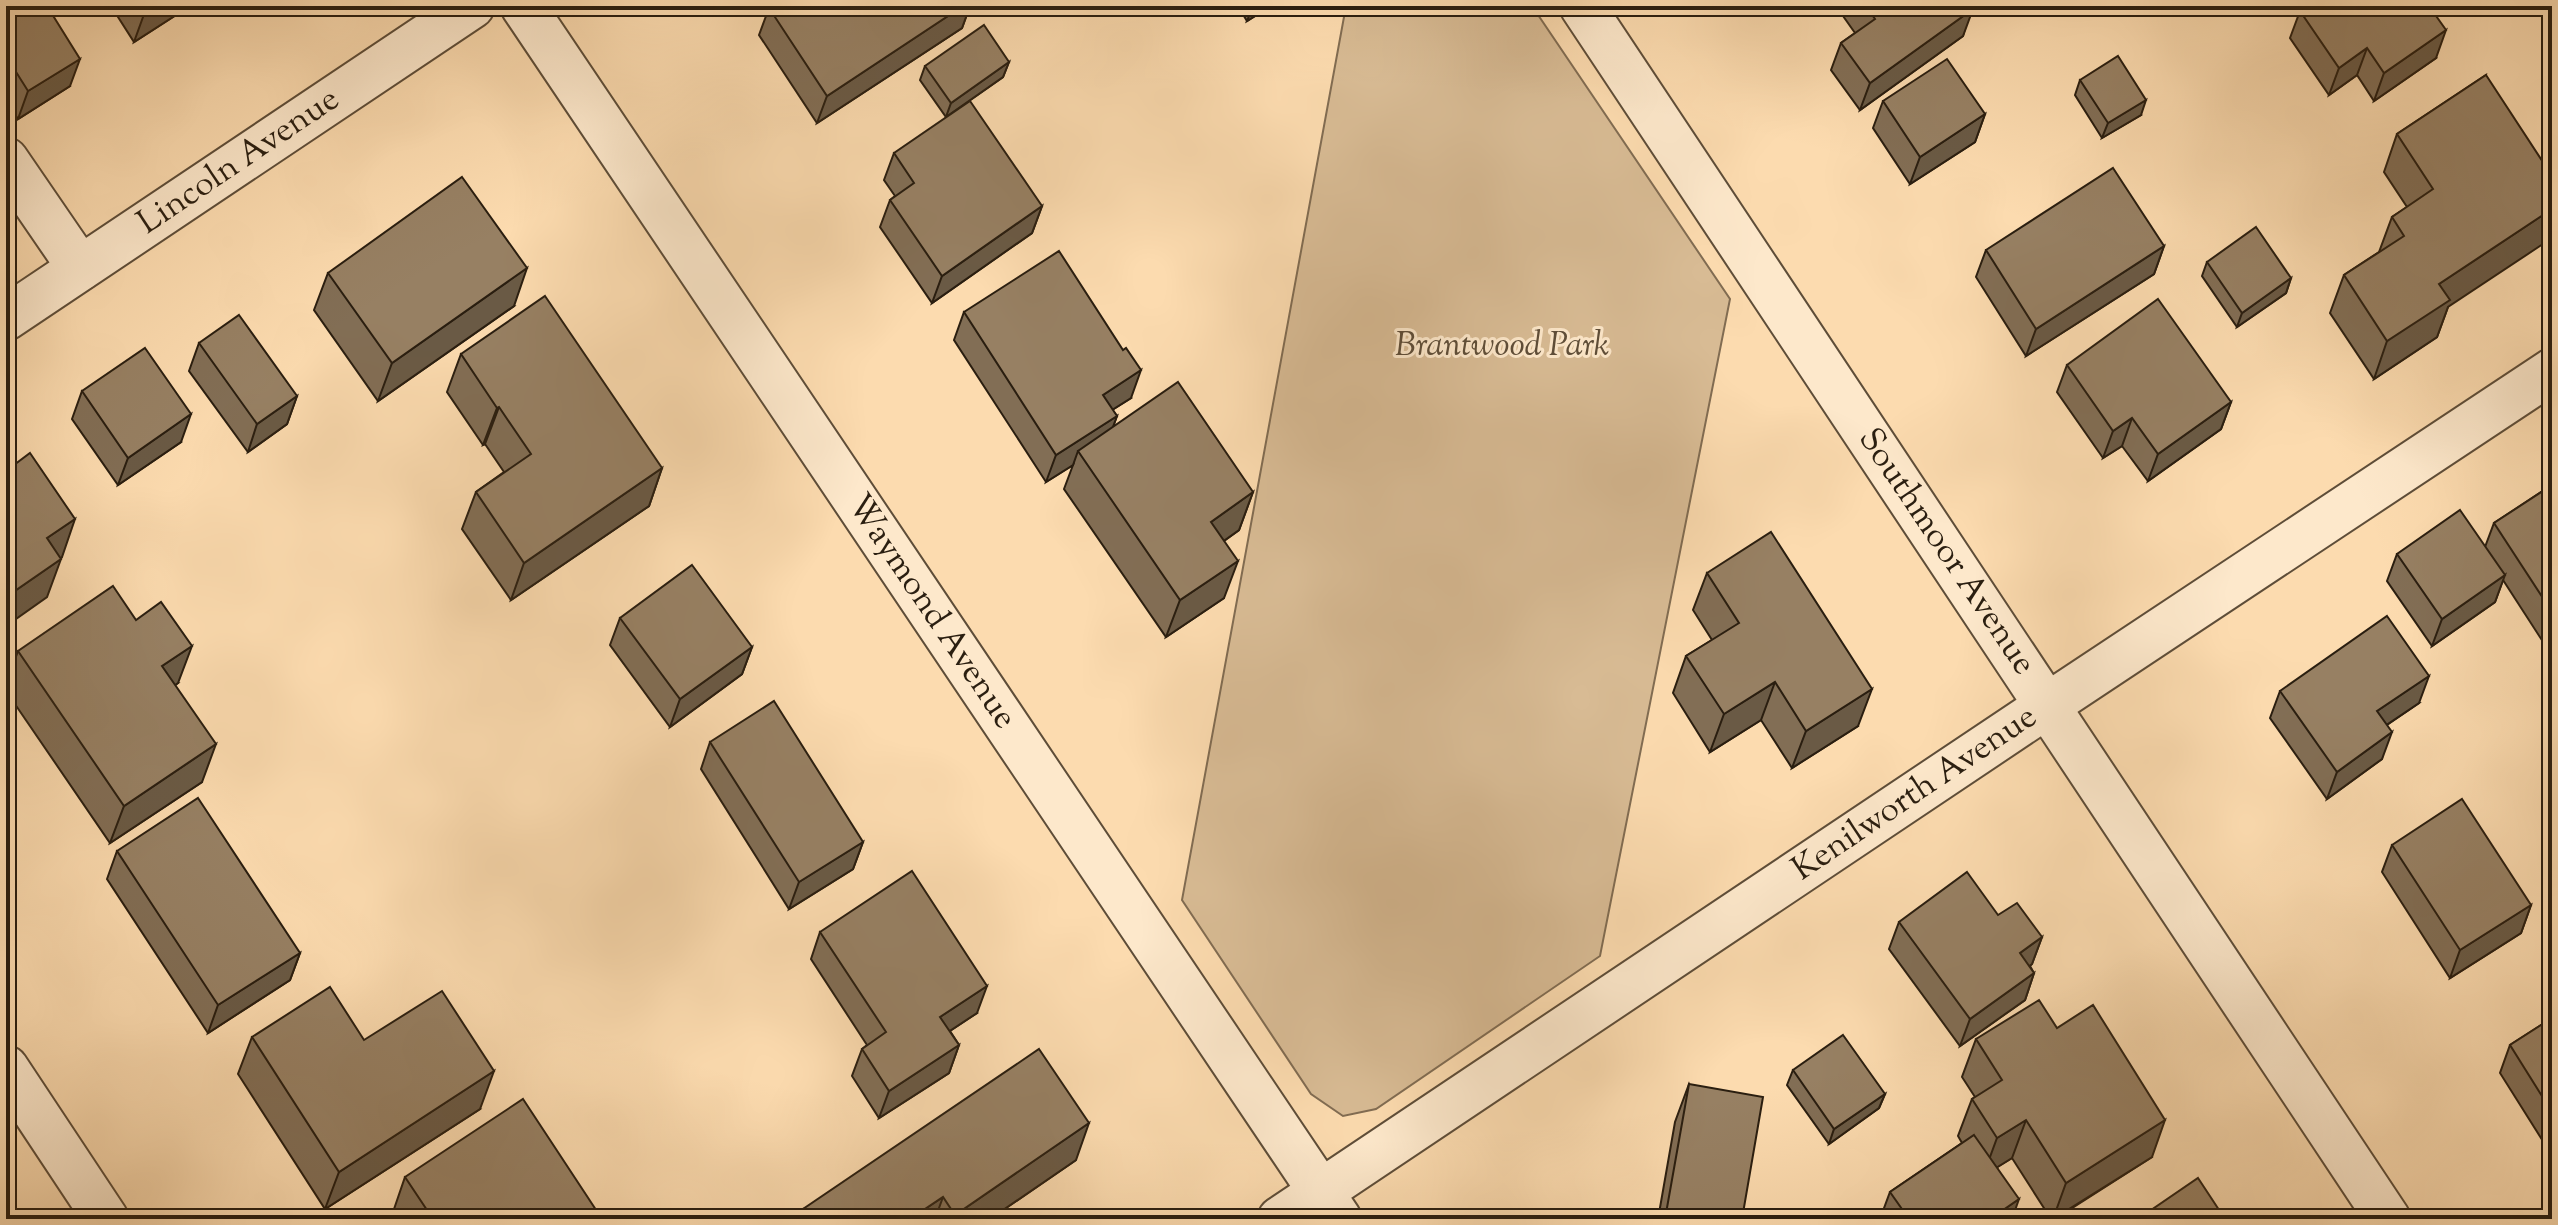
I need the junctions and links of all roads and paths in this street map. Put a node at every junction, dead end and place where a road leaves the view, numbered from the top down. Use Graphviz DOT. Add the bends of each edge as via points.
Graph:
graph roads {
  1 [pos="472,6"];
  2 [pos="523,6"];
  3 [pos="1582,6"];
  4 [pos="6,160"];
  5 [pos="80,268"];
  6 [pos="6,318"];
  7 [pos="2552,371"];
  8 [pos="2048,705"];
  9 [pos="6,1068"];
  10 [pos="1330,1206"];
  11 [pos="106,1219"];
  12 [pos="1280,1219"];
  13 [pos="2388,1219"];
  1 -- 5 [label="street, Lincoln Avenue"];
  2 -- 10 [label="street, Waymond Avenue"];
  3 -- 8 [label="street, Southmoor Avenue"];
  4 -- 5 [label="street"];
  5 -- 6 [label="street, Lincoln Avenue"];
  7 -- 8 [label="street, Kenilworth Avenue"];
  8 -- 10 [label="street, Kenilworth Avenue"];
  8 -- 13 [label="street, Southmoor Avenue"];
  9 -- 11 [label="street"];
  10 -- 12 [label="street, Kenilworth Avenue"];
}
